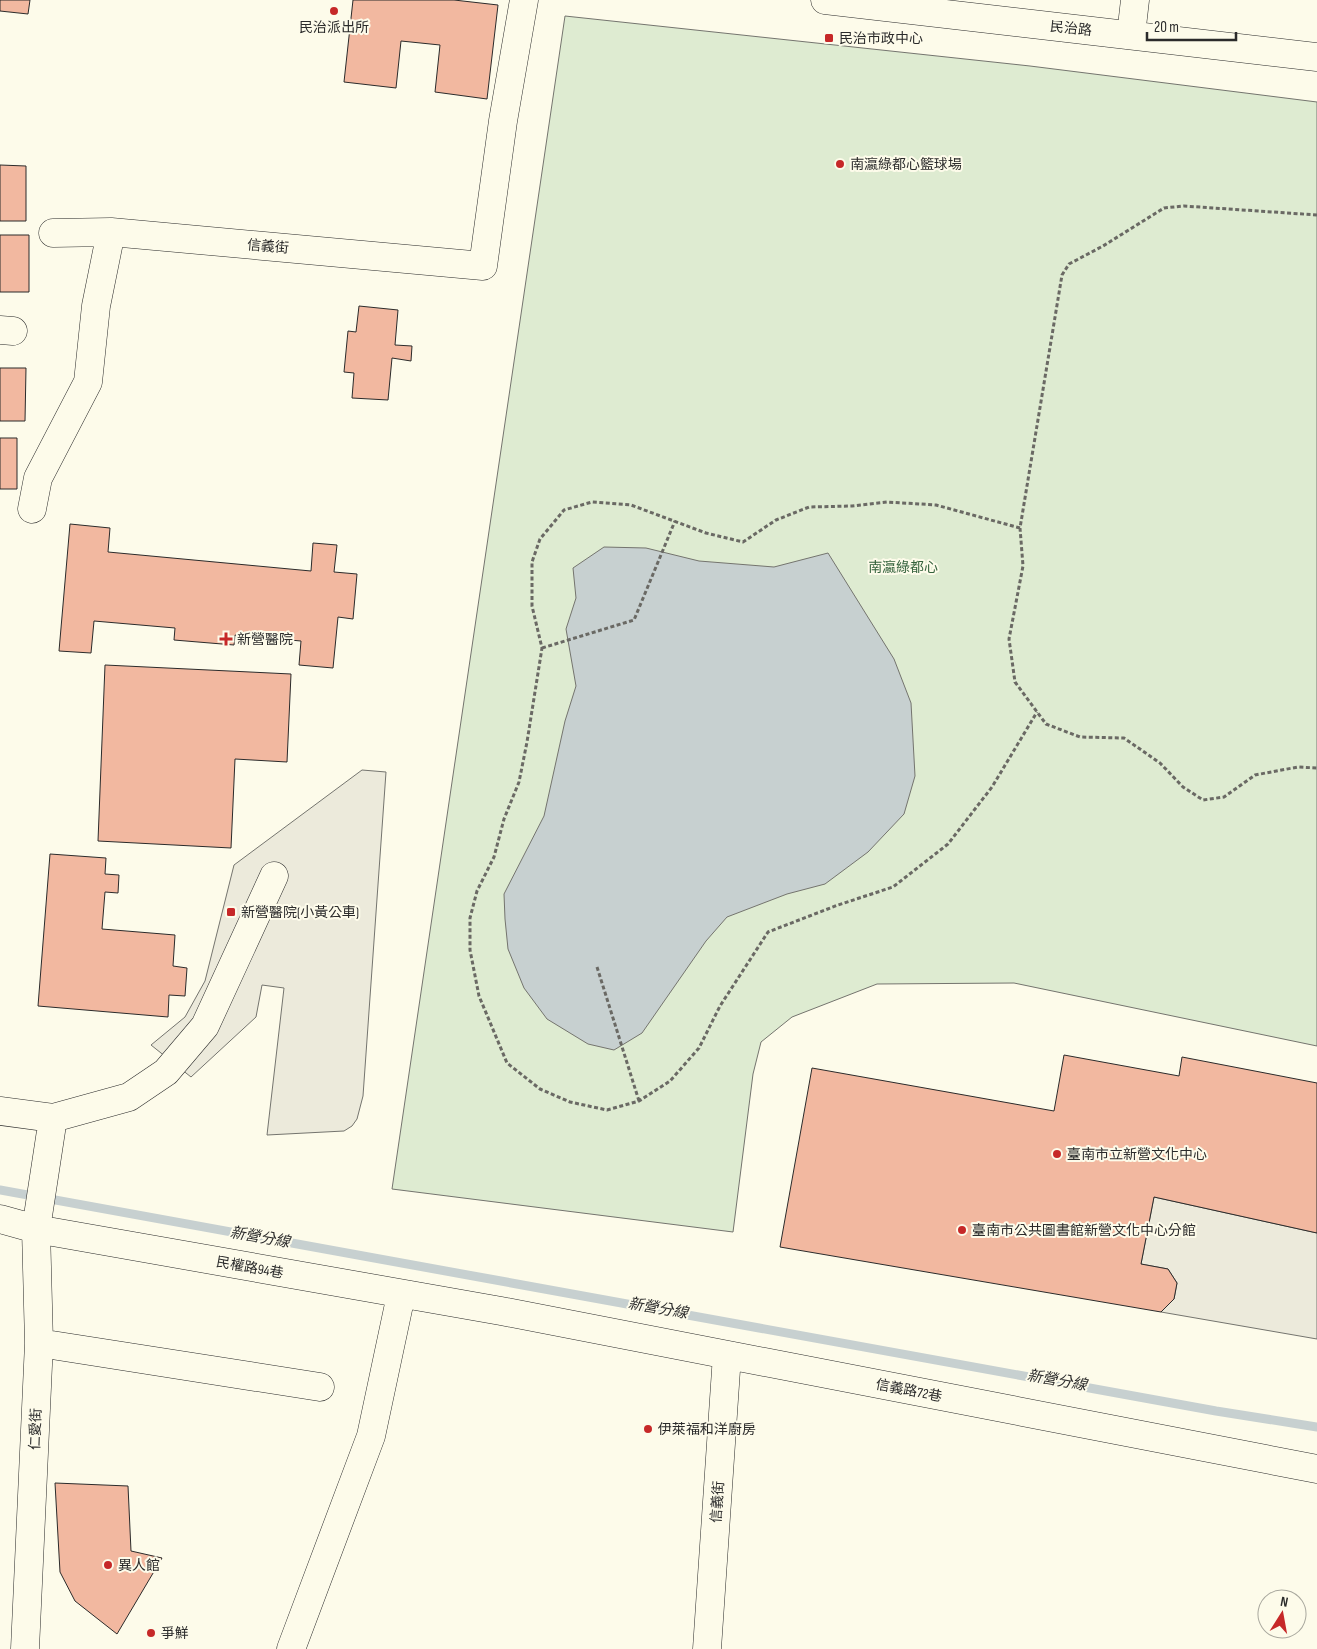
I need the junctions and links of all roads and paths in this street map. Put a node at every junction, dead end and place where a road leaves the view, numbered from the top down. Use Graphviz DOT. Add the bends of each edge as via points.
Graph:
graph roads {
  1 [pos="524,0"];
  2 [pos="825,0"];
  3 [pos="1135,0"];
  4 [pos="964,8"];
  5 [pos="1131,35"];
  6 [pos="1317,57"];
  7 [pos="1317,215"];
  8 [pos="110,232"];
  9 [pos="53,233"];
  10 [pos="32,509"];
  11 [pos="675,521"];
  12 [pos="1020,528"];
  13 [pos="542,648"];
  14 [pos="1037,712"];
  15 [pos="1317,768"];
  16 [pos="274,876"];
  17 [pos="597,967"];
  18 [pos="639,1101"];
  19 [pos="0,1111"];
  20 [pos="53,1118"];
  21 [pos="0,1219"];
  22 [pos="38,1219"];
  23 [pos="401,1295"];
  24 [pos="502,1311"];
  25 [pos="39,1344"];
  26 [pos="726,1355"];
  27 [pos="320,1387"];
  28 [pos="1317,1469"];
  29 [pos="26,1649"];
  30 [pos="291,1649"];
  31 [pos="707,1649"];
  1 -- 8 [label="street, 信義街" via="483,266"];
  2 -- 4 [label="street, 民治路"];
  3 -- 5 [label="street"];
  4 -- 5 [label="street, 民治路"];
  5 -- 6 [label="street, 民治路"];
  7 -- 12 [label="path" via="1184,206 1164,208 1069,264 1062,275"];
  8 -- 9 [label="street, 信義街"];
  8 -- 10 [label="street" via="96,306 88,382 38,478"];
  11 -- 12 [label="path" via="743,542 776,520 809,507 887,502 936,505"];
  11 -- 13 [label="path" via="634,620"];
  11 -- 13 [label="path" via="631,505 592,502 564,510 540,539 532,562 532,606"];
  12 -- 14 [label="path" via="1023,566 1009,639 1014,682"];
  13 -- 18 [label="path" via="519,782 494,856 477,891 470,918 470,950 479,996 507,1063 540,1089 570,1102 607,1110"];
  14 -- 15 [label="path" via="1046,724 1080,737 1124,738 1160,763 1183,787 1203,800 1224,797 1255,775 1298,767"];
  14 -- 18 [label="path" via="992,787 948,844 893,887 768,932 720,1006 699,1048 670,1080"];
  16 -- 20 [label="street" via="204,1026 166,1072 129,1097"];
  17 -- 18 [label="path"];
  19 -- 20 [label="street"];
  20 -- 22 [label="street, 仁愛街"];
  21 -- 22 [label="street, 民權路94巷"];
  22 -- 23 [label="street, 民權路94巷"];
  22 -- 25 [label="street, 仁愛街"];
  23 -- 24 [label="street, 民權路94巷"];
  23 -- 30 [label="street" via="371,1436"];
  24 -- 26 [label="street, 信義路72巷"];
  25 -- 27 [label="street"];
  25 -- 29 [label="street, 仁愛街"];
  26 -- 28 [label="street, 信義路72巷"];
  26 -- 31 [label="street, 信義街"];
}
